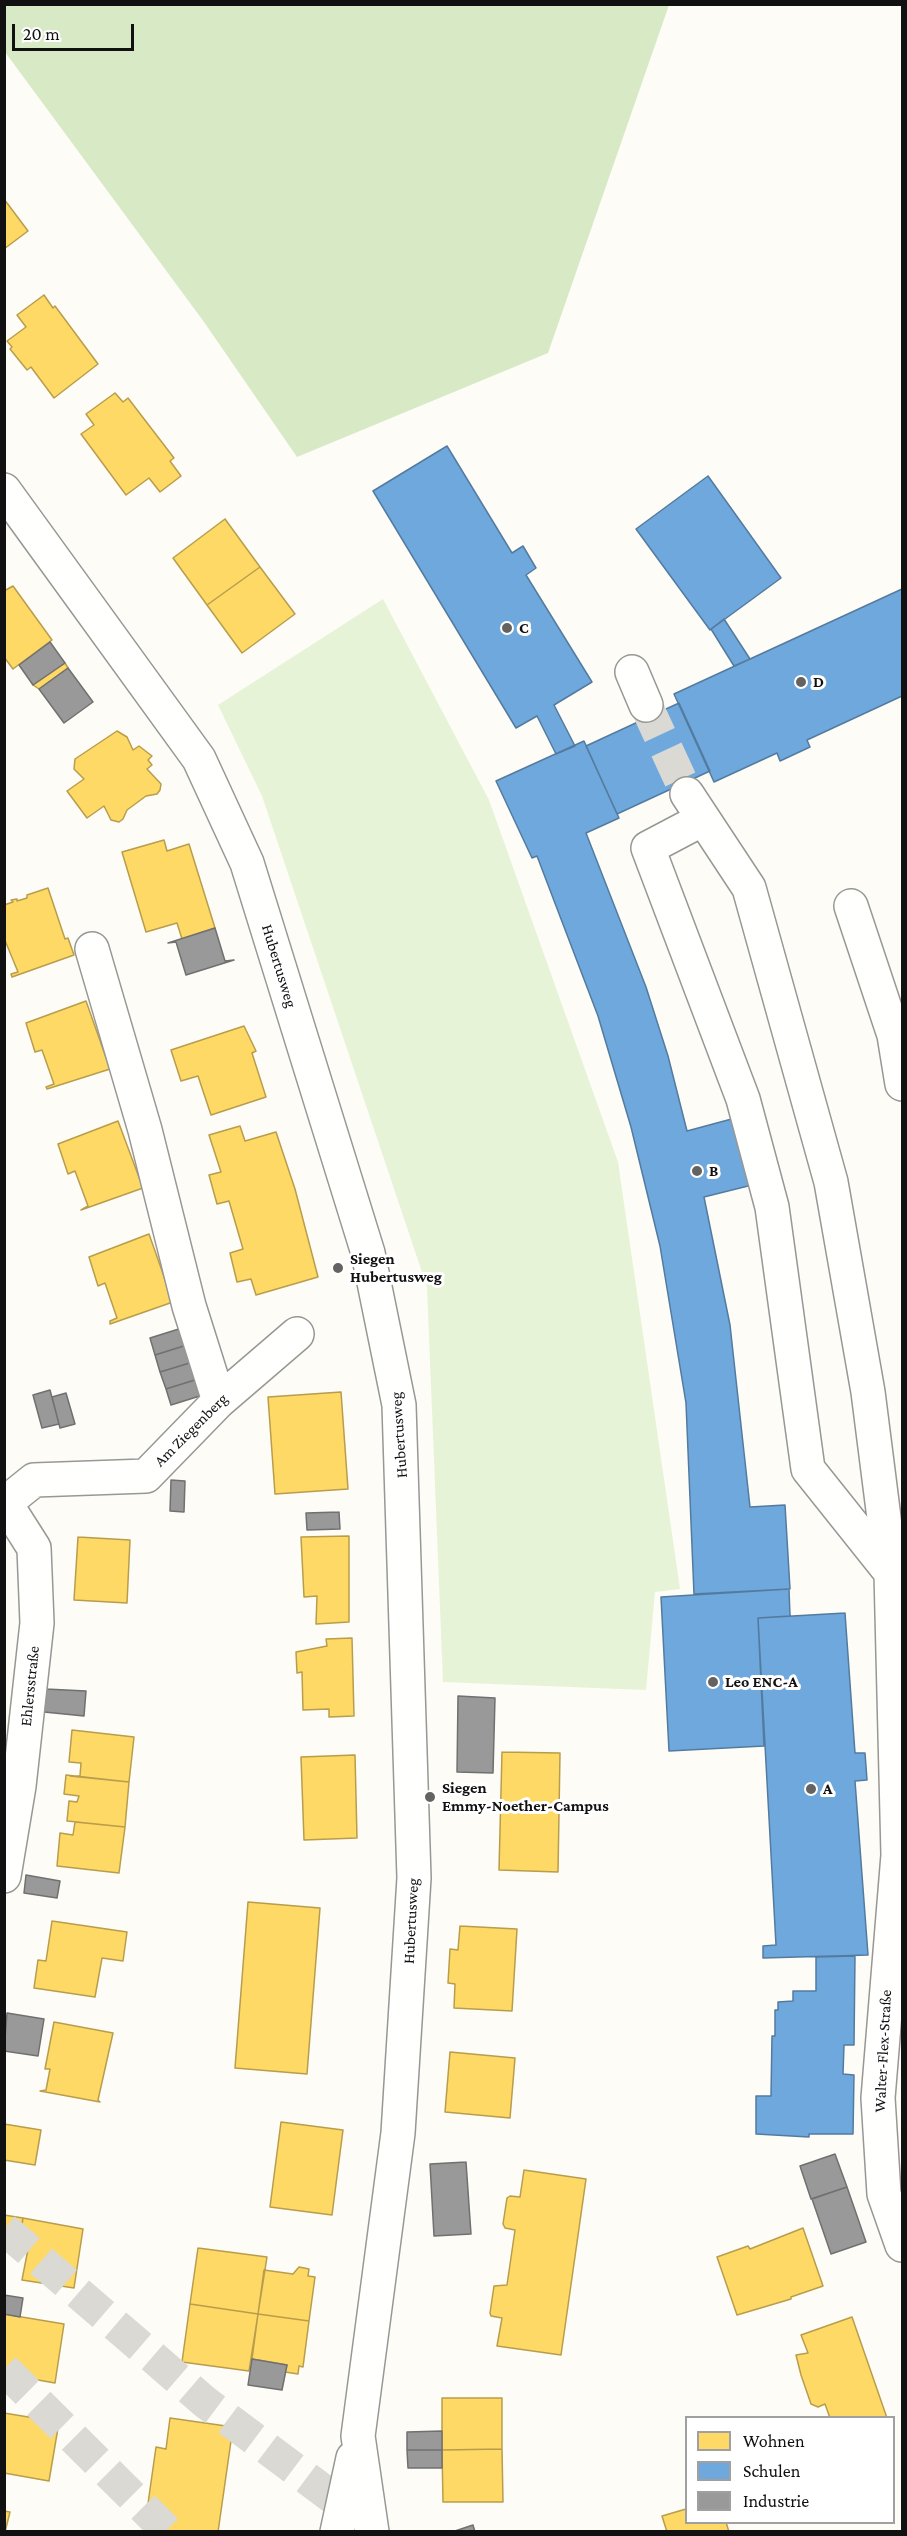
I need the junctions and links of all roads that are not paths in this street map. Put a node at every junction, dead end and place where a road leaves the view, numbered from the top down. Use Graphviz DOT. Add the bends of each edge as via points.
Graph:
graph roads {
  1 [pos="4,490"];
  2 [pos="632,672"];
  3 [pos="646,705"];
  4 [pos="851,906"];
  5 [pos="92,949"];
  6 [pos="898,1026"];
  7 [pos="903,1084"];
  8 [pos="297,1334"];
  9 [pos="219,1401"];
  10 [pos="5,1504"];
  11 [pos="903,1532"];
  12 [pos="891,1573"];
  13 [pos="4,1875"];
  14 [pos="903,2245"];
  15 [pos="358,2436"];
  16 [pos="337,2532"];
  17 [pos="372,2532"];
  1 -- 15 [label="street, Hubertusweg" via="199,759 247,863 368,1253 399,1405 414,1878 398,2133"];
  2 -- 3 [label="street"];
  4 -- 6 [label="street"];
  5 -- 9 [label="street" via="145,1130 189,1306"];
  6 -- 7 [label="street"];
  8 -- 9 [label="street, Am Ziegenberg"];
  9 -- 10 [label="street, Am Ziegenberg" via="146,1476 34,1480"];
  10 -- 13 [label="street, Ehlersstraße" via="34,1548 37,1623 19,1786"];
  11 -- 12 [label="street"];
  12 -- 12 [label="street" via="868,1392 831,1182 749,888 695,807 648,848 742,1099 772,1207 808,1469"];
  12 -- 14 [label="street, Walter-Flex-Straße" via="898,1855 878,2098 884,2194"];
  15 -- 16 [label="street, Hubertusweg"];
  15 -- 17 [label="street, Hubertusweg"];
}
